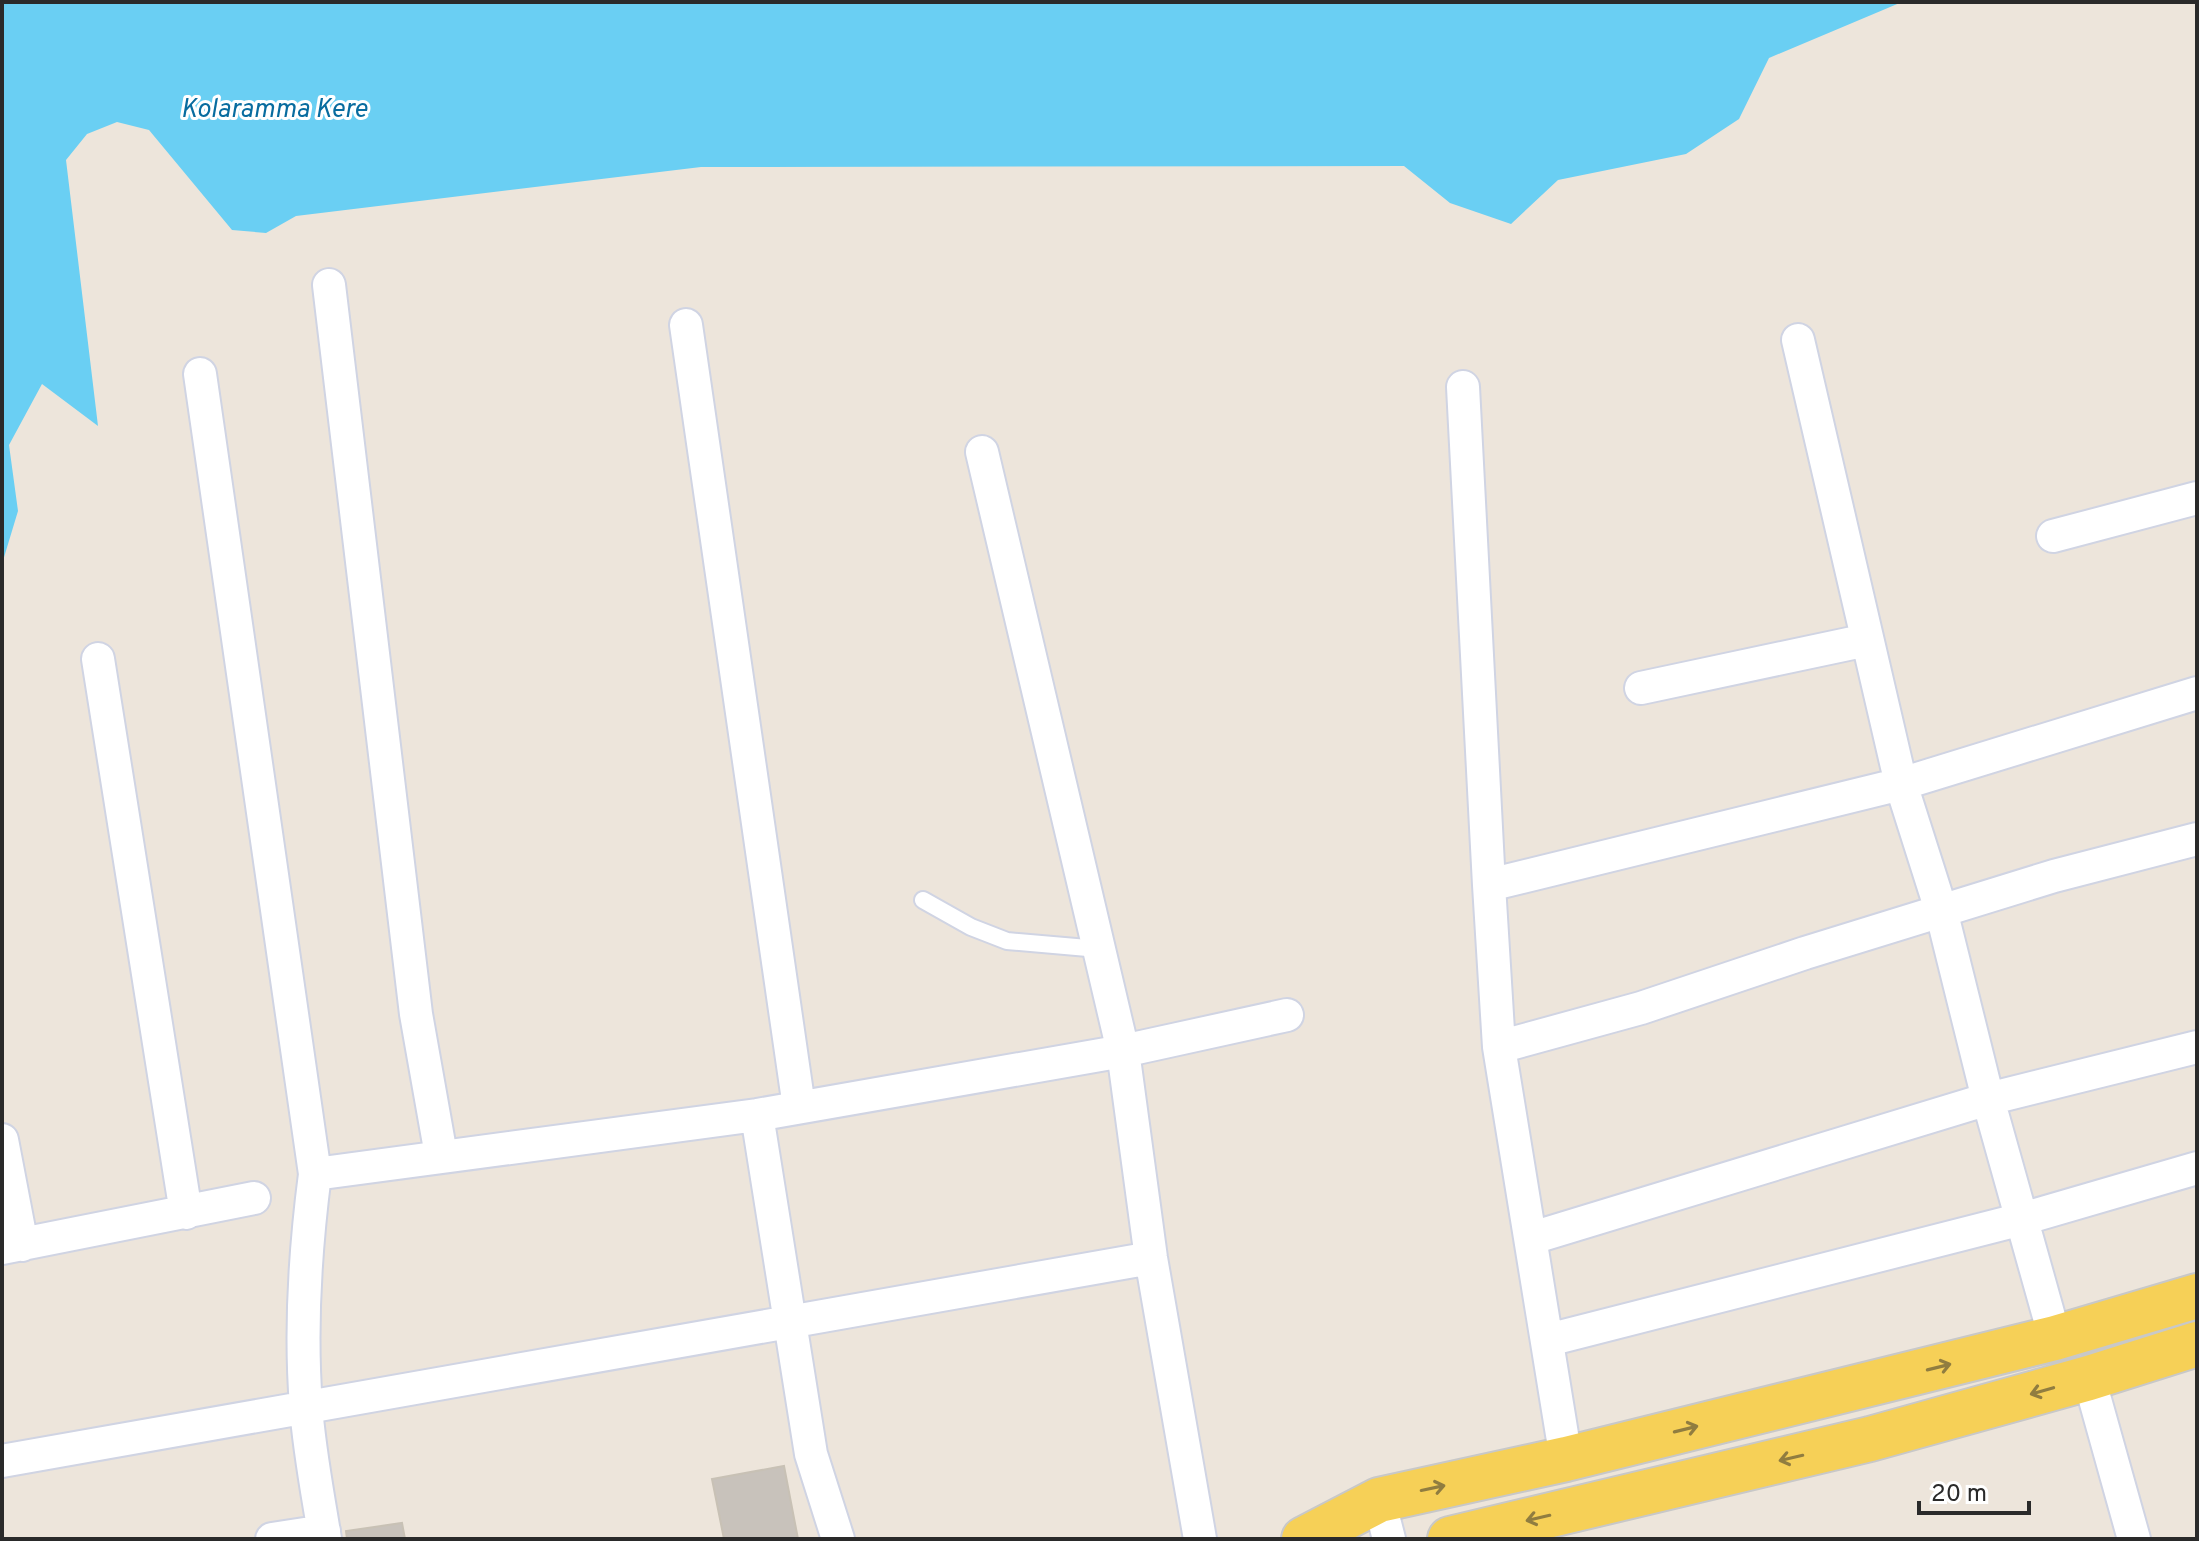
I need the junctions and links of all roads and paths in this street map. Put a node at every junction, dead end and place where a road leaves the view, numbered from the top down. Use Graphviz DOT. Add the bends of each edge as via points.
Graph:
graph roads {
  1 [pos="329,285"];
  2 [pos="686,325"];
  3 [pos="1798,340"];
  4 [pos="200,374"];
  5 [pos="1463,387"];
  6 [pos="982,452"];
  7 [pos="2197,498"];
  8 [pos="2053,536"];
  9 [pos="1867,640"];
  10 [pos="98,659"];
  11 [pos="1641,688"];
  12 [pos="2197,693"];
  13 [pos="1901,784"];
  14 [pos="2197,839"];
  15 [pos="1489,885"];
  16 [pos="923,900"];
  17 [pos="1941,910"];
  18 [pos="1099,949"];
  19 [pos="1287,1015"];
  20 [pos="1499,1047"];
  21 [pos="2197,1047"];
  22 [pos="1123,1051"];
  23 [pos="1988,1099"];
  24 [pos="799,1107"];
  25 [pos="757,1115"];
  26 [pos="2,1140"];
  27 [pos="441,1155"];
  28 [pos="2197,1168"];
  29 [pos="315,1174"];
  30 [pos="254,1198"];
  31 [pos="186,1213"];
  32 [pos="2022,1219"];
  33 [pos="1532,1238"];
  34 [pos="12,1247"];
  35 [pos="1151,1258"];
  36 [pos="2197,1296"];
  37 [pos="789,1322"];
  38 [pos="2055,1338"];
  39 [pos="1548,1340"];
  40 [pos="2197,1344"];
  41 [pos="2089,1378"];
  42 [pos="306,1408"];
  43 [pos="1566,1459"];
  44 [pos="2,1461"];
  45 [pos="1384,1519"];
  46 [pos="324,1535"];
  47 [pos="272,1539"];
  48 [pos="838,1539"];
  49 [pos="1200,1539"];
  50 [pos="1311,1539"];
  51 [pos="1450,1539"];
  52 [pos="2134,1539"];
  1 -- 27 [label="street" via="416,1014"];
  2 -- 24 [label="street"];
  3 -- 9 [label="street"];
  4 -- 29 [label="street"];
  5 -- 15 [label="street"];
  6 -- 18 [label="street"];
  7 -- 8 [label="street"];
  9 -- 11 [label="street"];
  9 -- 13 [label="street"];
  10 -- 31 [label="street"];
  12 -- 13 [label="street"];
  13 -- 15 [label="street"];
  13 -- 17 [label="street"];
  14 -- 17 [label="street"];
  15 -- 20 [label="street"];
  16 -- 18 [label="lane" via="1007,941"];
  17 -- 20 [label="street" via="1641,1008"];
  17 -- 23 [label="street"];
  18 -- 22 [label="street"];
  19 -- 22 [label="street"];
  20 -- 33 [label="street"];
  21 -- 23 [label="street"];
  22 -- 24 [label="street"];
  22 -- 35 [label="street"];
  23 -- 32 [label="street"];
  23 -- 33 [label="street"];
  24 -- 25 [label="street"];
  25 -- 27 [label="street"];
  25 -- 37 [label="street"];
  26 -- 34 [label="street"];
  27 -- 29 [label="street"];
  28 -- 32 [label="street"];
  29 -- 42 [label="street" via="302,1327"];
  30 -- 31 [label="street"];
  31 -- 34 [label="street"];
  32 -- 38 [label="street"];
  32 -- 39 [label="street"];
  33 -- 39 [label="street"];
  35 -- 37 [label="street"];
  35 -- 49 [label="street"];
  36 -- 38 [label="main road"];
  37 -- 42 [label="street"];
  37 -- 48 [label="street" via="811,1454"];
  43 -- 38 [label="main road, one-way"];
  39 -- 43 [label="street"];
  40 -- 41 [label="main road"];
  41 -- 51 [label="main road, one-way" via="1870,1439"];
  41 -- 52 [label="street"];
  42 -- 44 [label="street"];
  42 -- 46 [label="street"];
  45 -- 43 [label="main road, one-way"];
  45 -- 50 [label="main road"];
  46 -- 47 [label="street"];
}
